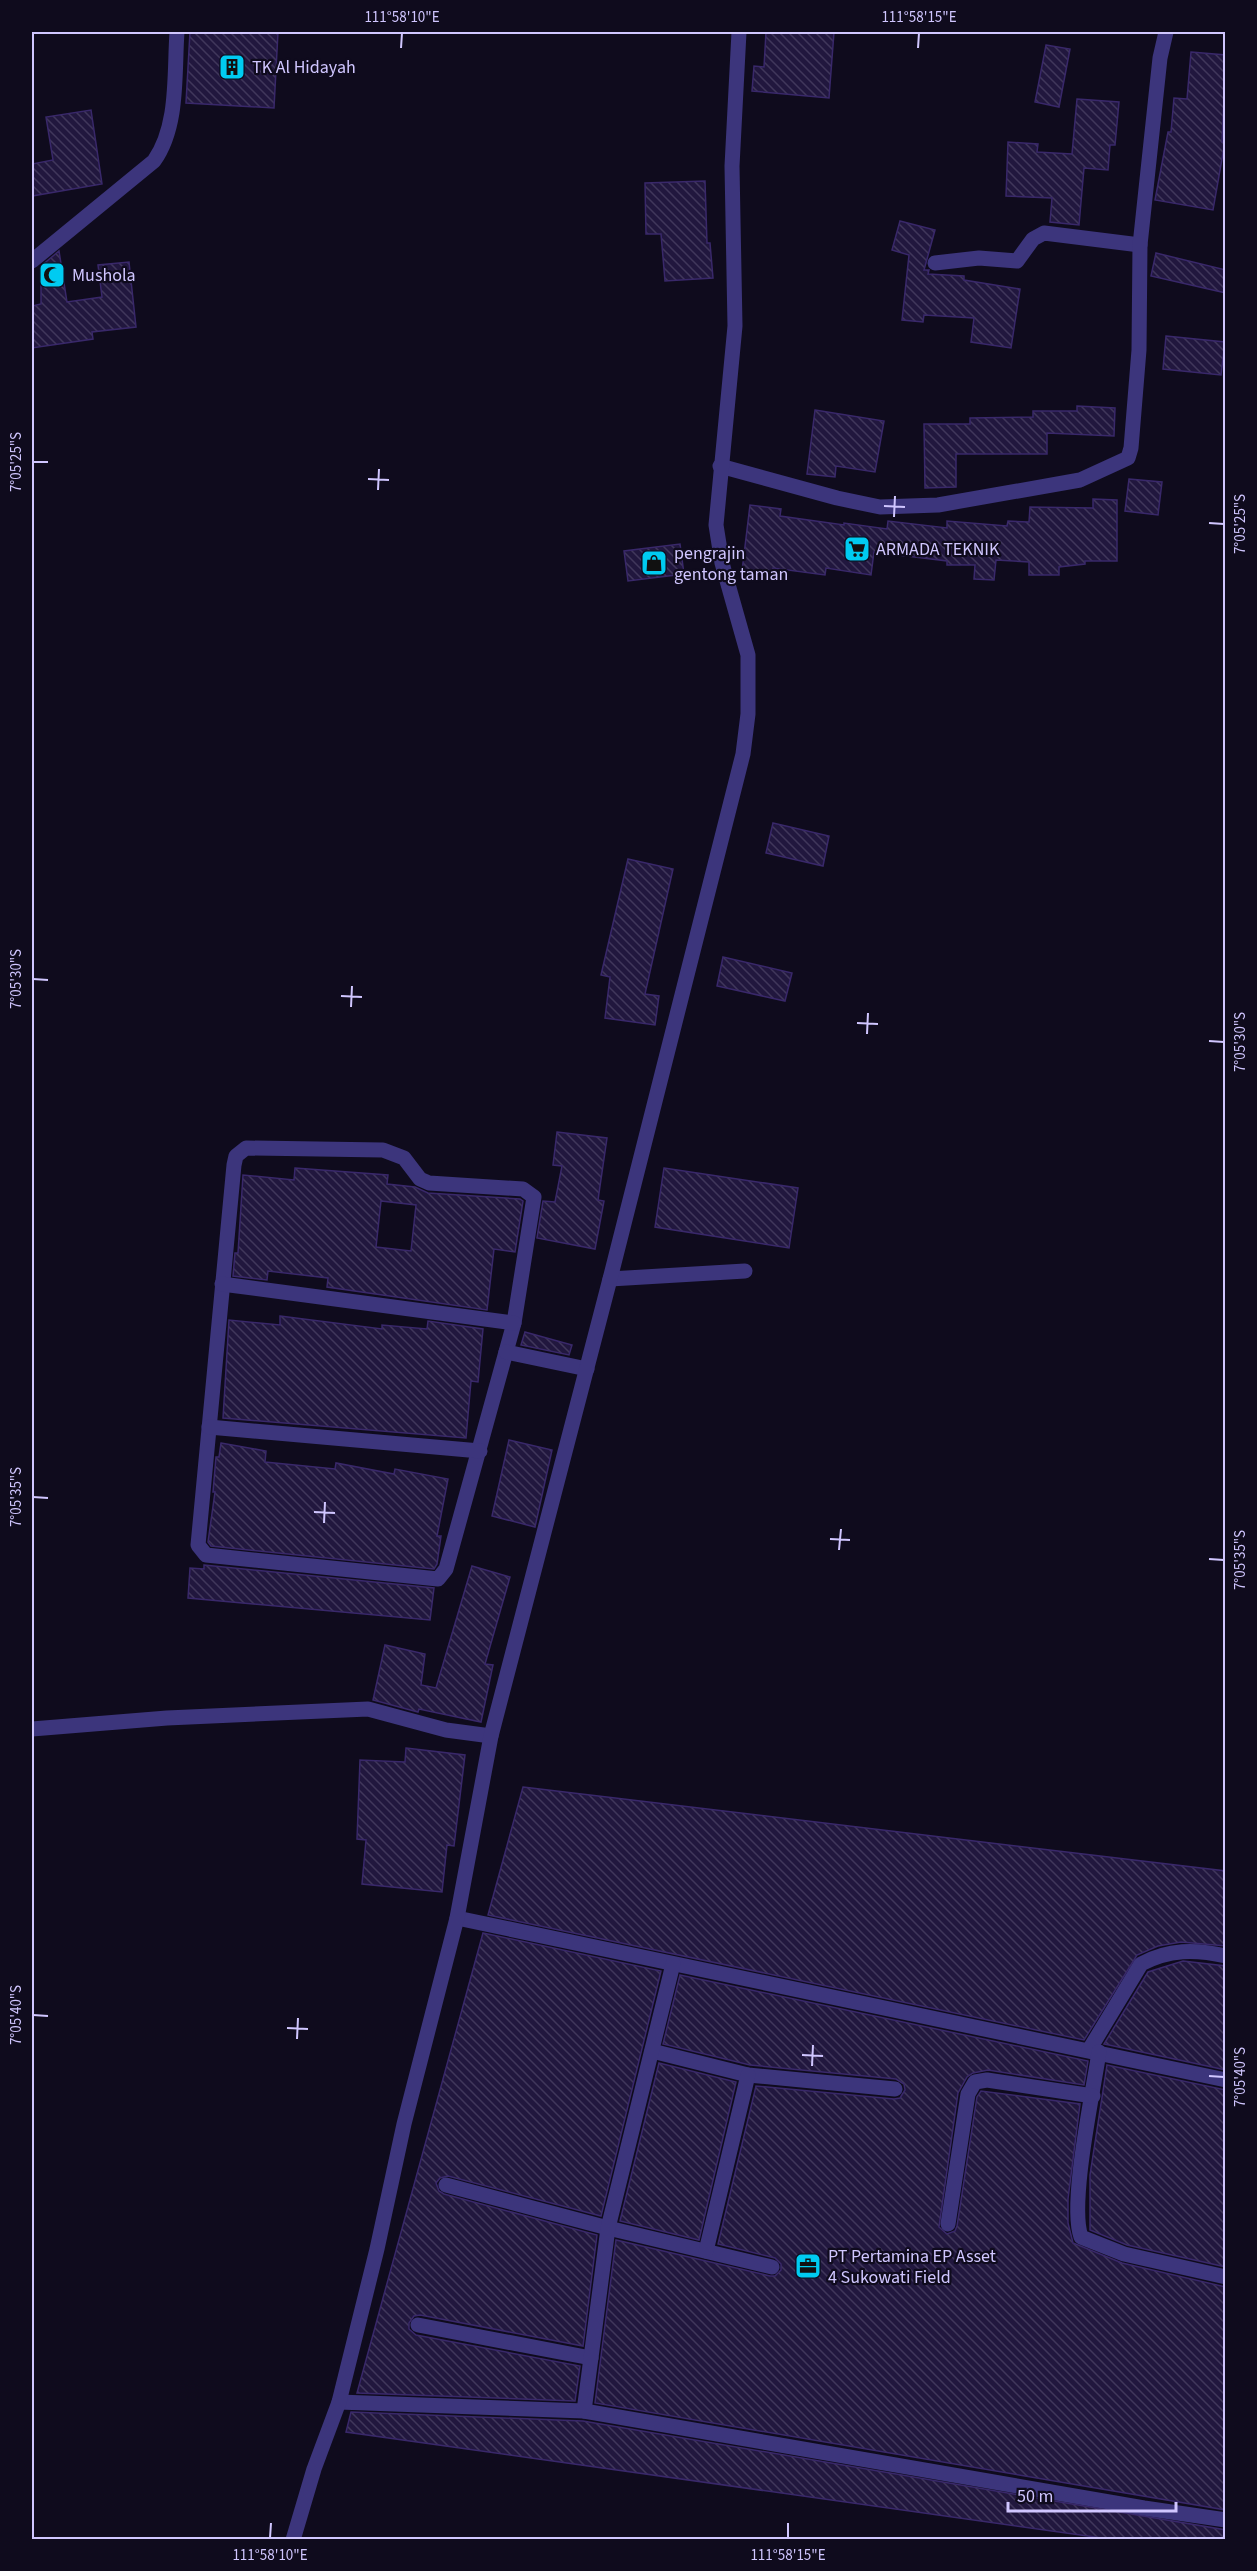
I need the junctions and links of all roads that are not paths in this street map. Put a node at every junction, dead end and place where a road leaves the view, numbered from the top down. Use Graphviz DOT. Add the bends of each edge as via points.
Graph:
graph roads {
  1 [pos="177,32"];
  2 [pos="739,32"];
  3 [pos="1166,32"];
  4 [pos="1140,245"];
  5 [pos="32,261"];
  6 [pos="935,263"];
  7 [pos="720,466"];
  8 [pos="745,1271"];
  9 [pos="610,1279"];
  10 [pos="222,1284"];
  11 [pos="514,1323"];
  12 [pos="506,1352"];
  13 [pos="587,1369"];
  14 [pos="209,1427"];
  15 [pos="480,1451"];
  16 [pos="32,1729"];
  17 [pos="491,1736"];
  18 [pos="457,1918"];
  19 [pos="1226,1956"];
  20 [pos="673,1964"];
  21 [pos="652,2051"];
  22 [pos="1094,2051"];
  23 [pos="748,2075"];
  24 [pos="1226,2080"];
  25 [pos="895,2089"];
  26 [pos="1093,2096"];
  27 [pos="446,2185"];
  28 [pos="948,2224"];
  29 [pos="608,2228"];
  30 [pos="706,2250"];
  31 [pos="772,2267"];
  32 [pos="1226,2277"];
  33 [pos="418,2325"];
  34 [pos="591,2358"];
  35 [pos="339,2402"];
  36 [pos="584,2412"];
  37 [pos="1226,2520"];
  38 [pos="293,2540"];
  1 -- 5 [label="street" via="171,116 160,153"];
  2 -- 7 [label="street" via="732,166 735,326"];
  3 -- 4 [label="street"];
  4 -- 6 [label="street" via="1044,233 1033,239 1017,261 979,258"];
  4 -- 7 [label="street" via="1139,350 1131,448 1128,458 1119,464 1080,480 938,505 880,507"];
  7 -- 9 [label="street" via="716,525 722,563 748,655 748,714 734,795"];
  8 -- 9 [label="street"];
  9 -- 13 [label="street"];
  10 -- 11 [label="street"];
  10 -- 11 [label="street" via="234,1164 241,1151 383,1150 404,1158 420,1179 429,1183 523,1189 534,1197"];
  10 -- 14 [label="street"];
  11 -- 12 [label="street"];
  12 -- 13 [label="street"];
  12 -- 15 [label="street"];
  13 -- 17 [label="street"];
  14 -- 15 [label="street"];
  14 -- 15 [label="street" via="198,1545 206,1555 431,1580 438,1579 446,1569"];
  16 -- 17 [label="street" via="368,1709 446,1730"];
  17 -- 18 [label="street"];
  18 -- 20 [label="street"];
  18 -- 35 [label="street"];
  19 -- 22 [label="street" via="1176,1951 1141,1964"];
  20 -- 21 [label="street"];
  20 -- 22 [label="street"];
  21 -- 23 [label="street"];
  21 -- 29 [label="street"];
  22 -- 24 [label="street"];
  22 -- 26 [label="street"];
  23 -- 25 [label="street"];
  23 -- 30 [label="street"];
  26 -- 28 [label="street" via="987,2080 975,2082 968,2094"];
  26 -- 32 [label="street" via="1078,2195 1077,2225 1081,2237 1124,2254"];
  27 -- 29 [label="street"];
  29 -- 30 [label="street"];
  29 -- 34 [label="street"];
  30 -- 31 [label="street"];
  33 -- 34 [label="street"];
  34 -- 36 [label="street"];
  35 -- 36 [label="street"];
  35 -- 38 [label="street"];
  36 -- 37 [label="street"];
}
